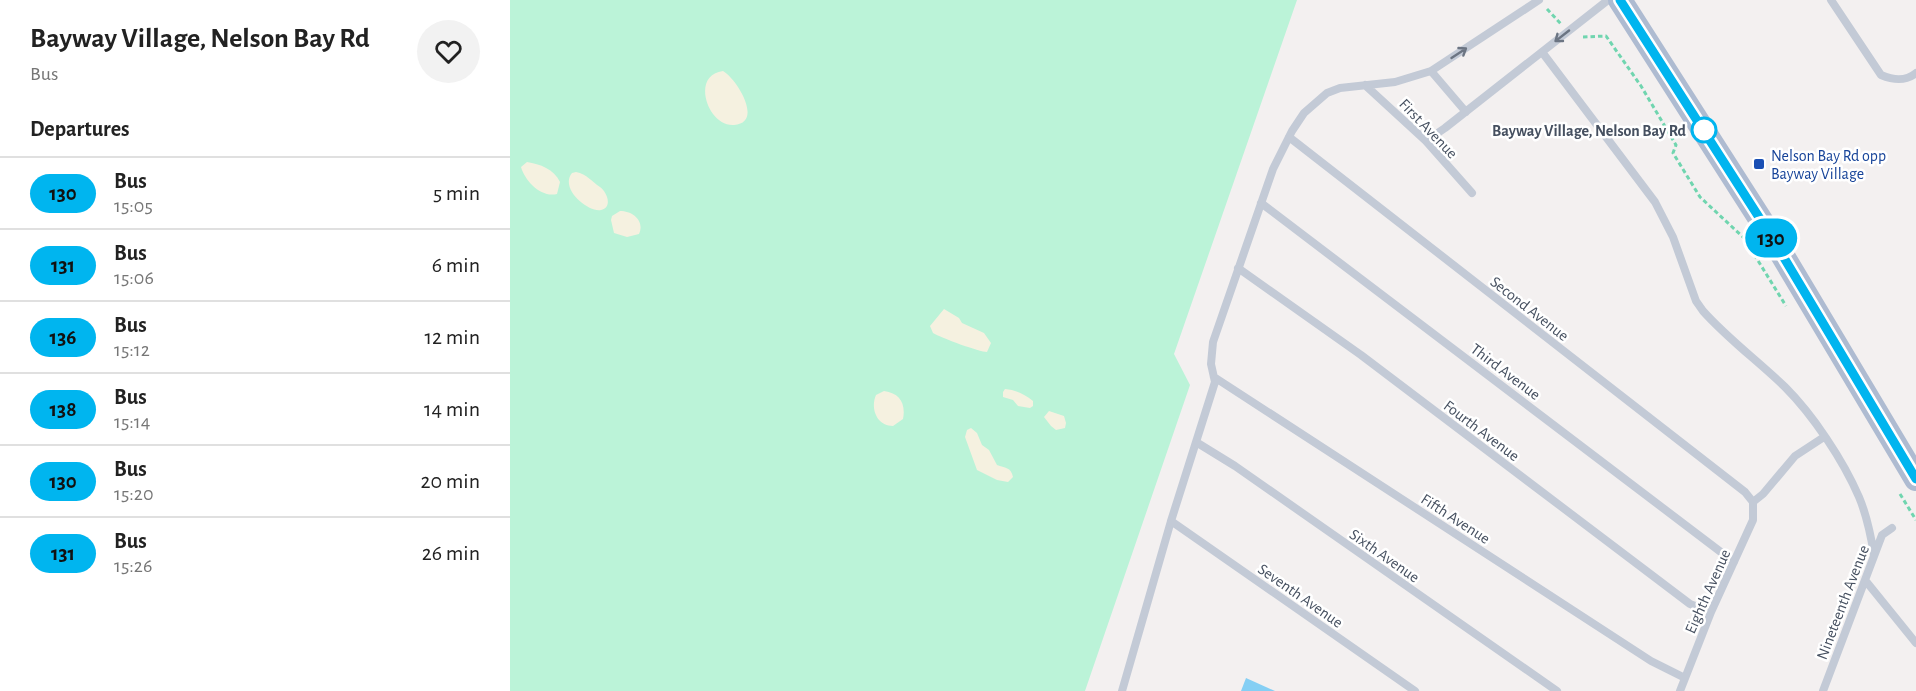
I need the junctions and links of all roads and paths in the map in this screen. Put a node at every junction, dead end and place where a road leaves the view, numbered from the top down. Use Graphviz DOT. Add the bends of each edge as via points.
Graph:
graph roads {
  1 [pos="1608,0"];
  2 [pos="1620,0"];
  3 [pos="1831,0"];
  4 [pos="1542,3"];
  5 [pos="1568,31"];
  6 [pos="1542,52"];
  7 [pos="1431,71"];
  8 [pos="1916,74"];
  9 [pos="1365,85"];
  10 [pos="1466,112"];
  11 [pos="1289,138"];
  12 [pos="1426,141"];
  13 [pos="1472,193"];
  14 [pos="1261,203"];
  15 [pos="1744,238"];
  16 [pos="1238,268"];
  17 [pos="1214,377"];
  18 [pos="1824,437"];
  19 [pos="1196,442"];
  20 [pos="1916,479"];
  21 [pos="1753,502"];
  22 [pos="1171,521"];
  23 [pos="1892,528"];
  24 [pos="1874,555"];
  25 [pos="1734,562"];
  26 [pos="1865,579"];
  27 [pos="1711,612"];
  28 [pos="1916,643"];
  29 [pos="1685,678"];
  30 [pos="1122,691"];
  31 [pos="1414,691"];
  32 [pos="1557,691"];
  33 [pos="1680,691"];
  34 [pos="1823,691"];
  1 -- 5 [label="lane"];
  2 -- 20 [label="main road" via="1771,236"];
  3 -- 8 [label="lane" via="1881,75 1904,80"];
  4 -- 5 [label="path"];
  7 -- 4 [label="lane, one-way"];
  5 -- 6 [label="lane, one-way"];
  5 -- 15 [label="path" via="1575,37 1606,36 1676,145 1673,153 1700,196"];
  6 -- 10 [label="lane"];
  6 -- 18 [label="lane" via="1655,202 1703,311 1798,400"];
  7 -- 9 [label="lane" via="1395,82"];
  7 -- 10 [label="lane"];
  9 -- 11 [label="lane" via="1327,93 1304,113"];
  9 -- 12 [label="lane, First Avenue"];
  10 -- 12 [label="lane"];
  11 -- 14 [label="lane"];
  11 -- 21 [label="lane, Second Avenue"];
  12 -- 13 [label="lane, First Avenue"];
  14 -- 16 [label="lane"];
  14 -- 25 [label="lane, Third Avenue"];
  16 -- 17 [label="lane" via="1213,342 1210,364"];
  16 -- 27 [label="lane, Fourth Avenue" via="1690,604"];
  17 -- 19 [label="lane"];
  17 -- 29 [label="lane, Fifth Avenue" via="1651,661"];
  18 -- 21 [label="lane" via="1795,456"];
  18 -- 24 [label="lane" via="1860,498"];
  19 -- 22 [label="lane"];
  19 -- 32 [label="lane, Sixth Avenue"];
  21 -- 25 [label="lane, Eighth Avenue" via="1753,520"];
  22 -- 30 [label="lane"];
  22 -- 31 [label="lane, Seventh Avenue"];
  23 -- 24 [label="lane, Nineteenth Avenue" via="1882,535"];
  24 -- 26 [label="lane, Nineteenth Avenue"];
  25 -- 27 [label="lane, Eighth Avenue"];
  26 -- 28 [label="lane"];
  26 -- 34 [label="lane, Nineteenth Avenue"];
  27 -- 29 [label="lane, Eighth Avenue"];
  29 -- 33 [label="lane, Eighth Avenue"];
}
